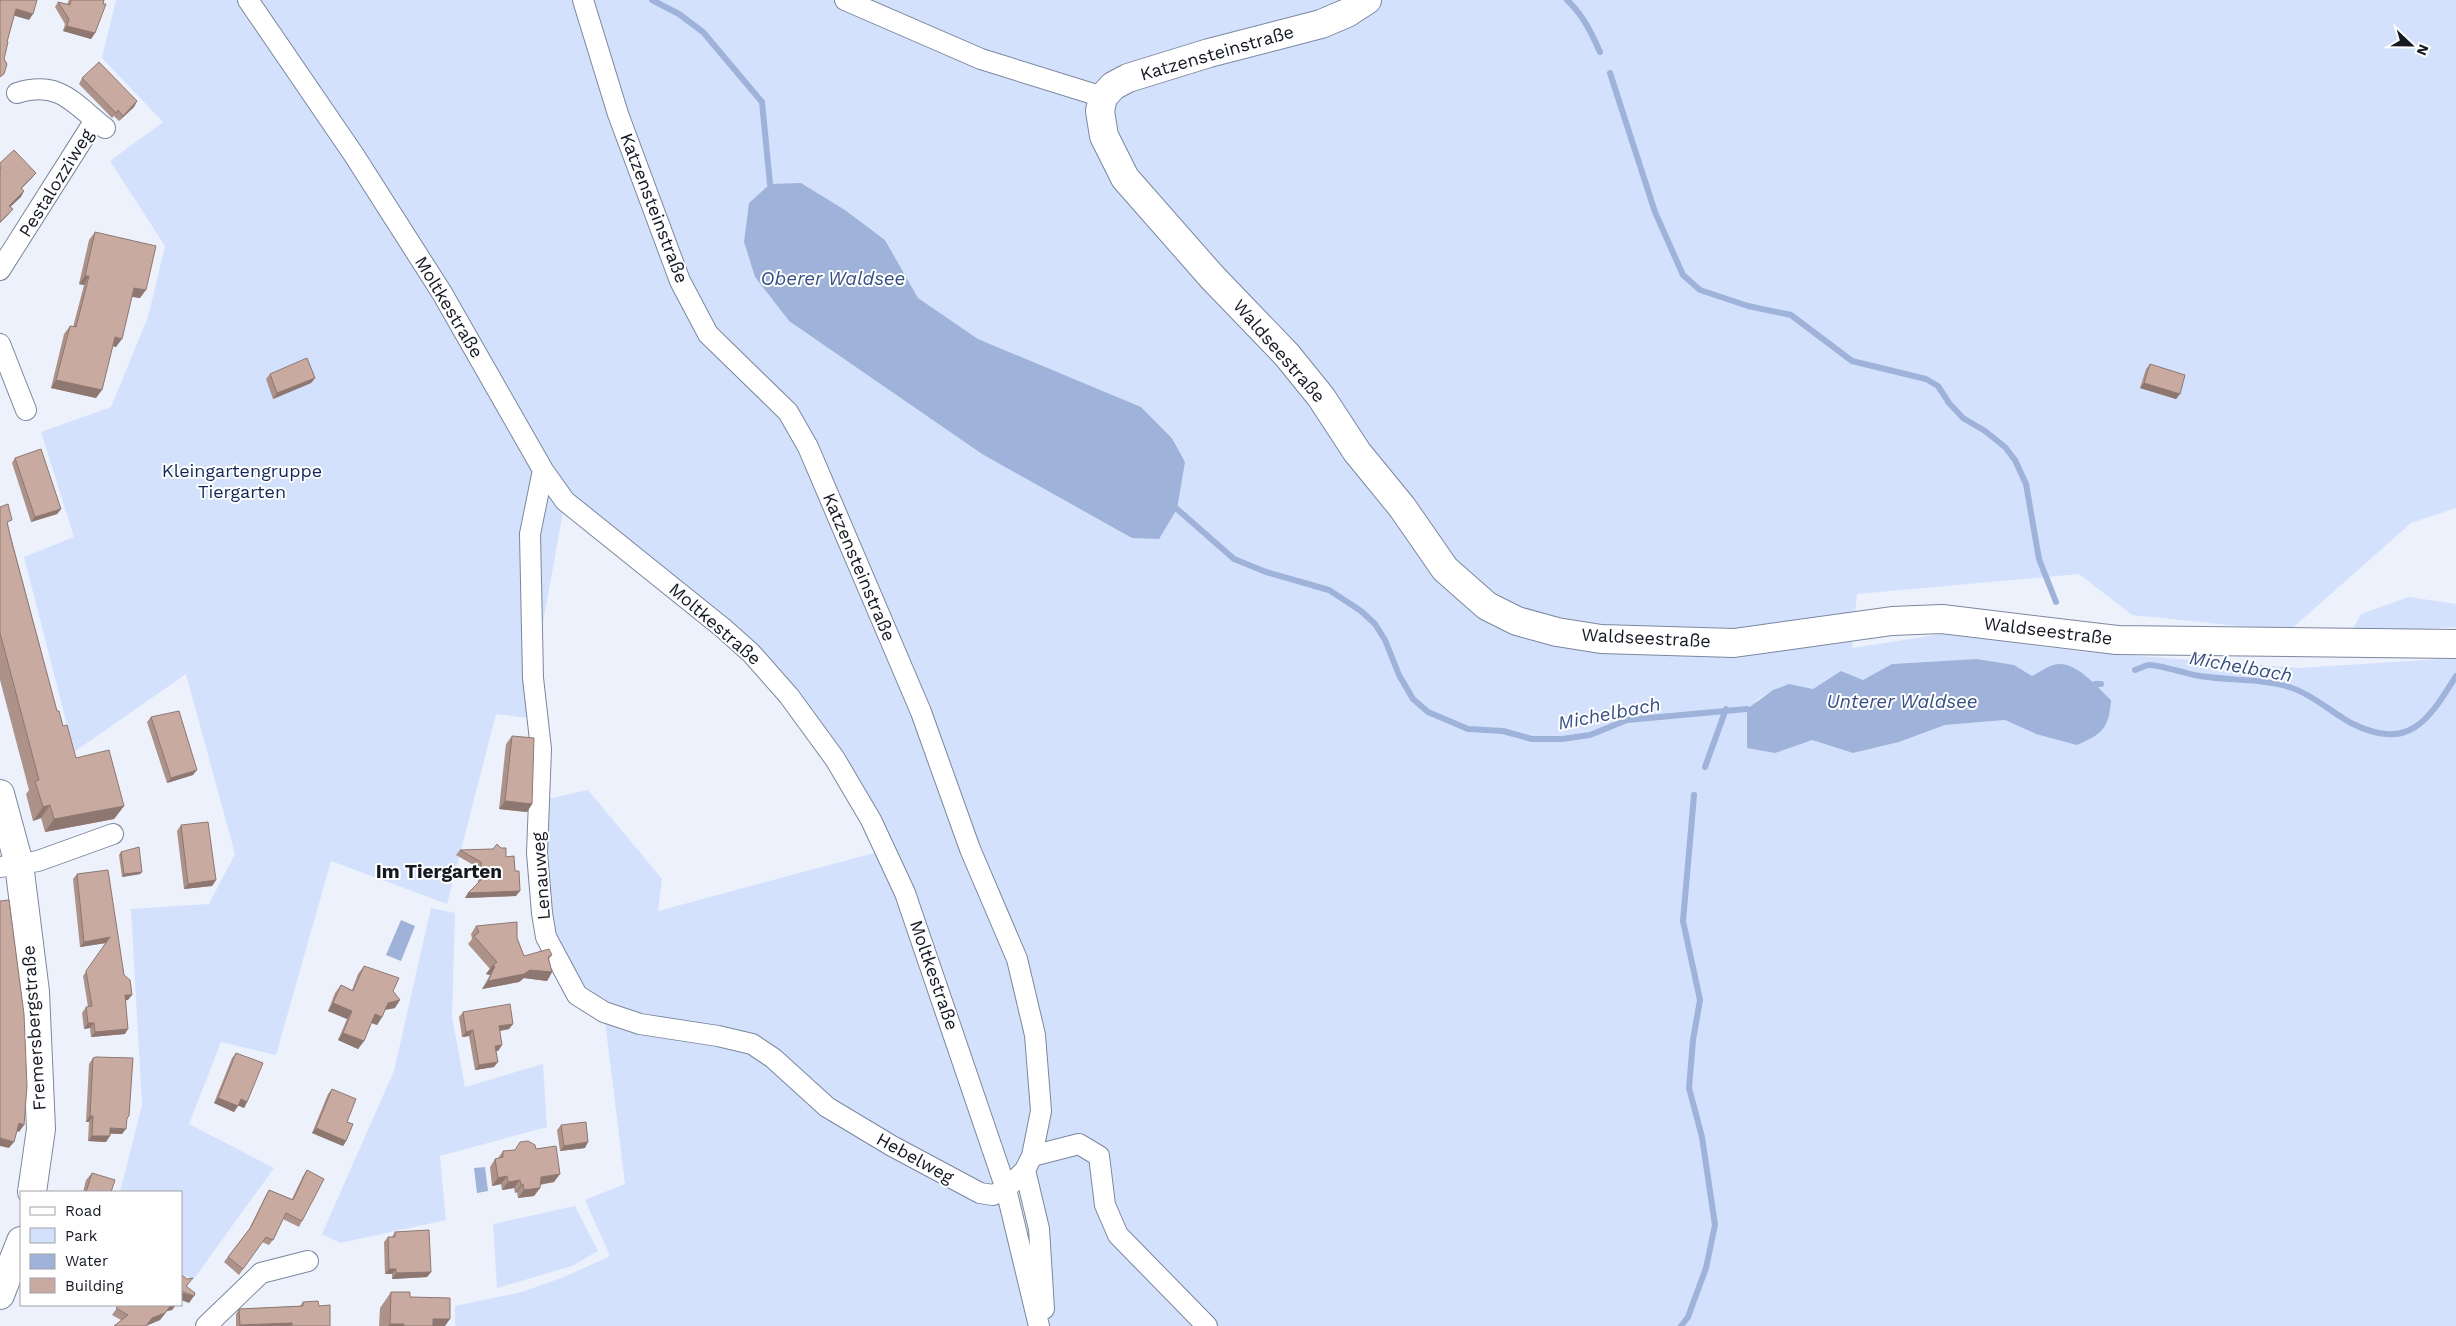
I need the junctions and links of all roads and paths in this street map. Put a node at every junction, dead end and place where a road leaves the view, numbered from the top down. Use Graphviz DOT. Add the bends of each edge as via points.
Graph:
graph roads {
  1 [pos="248,0"];
  2 [pos="583,0"];
  3 [pos="845,0"];
  4 [pos="1367,0"];
  5 [pos="17,93"];
  6 [pos="1103,97"];
  7 [pos="0,270"];
  8 [pos="0,344"];
  9 [pos="26,410"];
  10 [pos="543,470"];
  11 [pos="2456,644"];
  12 [pos="0,794"];
  13 [pos="113,834"];
  14 [pos="10,865"];
  15 [pos="827,1107"];
  16 [pos="1029,1163"];
  17 [pos="1006,1189"];
  18 [pos="32,1191"];
  19 [pos="20,1244"];
  20 [pos="308,1261"];
  21 [pos="0,1295"];
  22 [pos="206,1326"];
  23 [pos="1039,1326"];
  24 [pos="1046,1326"];
  25 [pos="1207,1326"];
  1 -- 10 [label="street, Moltkestraße" via="354,155 442,293"];
  2 -- 16 [label="street, Katzensteinstraße" via="618,114 680,281 708,334 788,412 808,447 921,712 970,849 1016,959 1035,1035 1040,1080 1041,1111"];
  3 -- 6 [label="street" via="981,59"];
  4 -- 6 [label="street, Katzensteinstraße" via="1347,14 1321,24 1150,69 1113,86"];
  5 -- 7 [label="street, Pestalozziweg" via="49,88 63,94 100,124"];
  6 -- 11 [label="street, Waldseestraße" via="1100,111 1104,136 1125,178 1212,277 1293,362 1445,569 1488,606 1517,621 1601,639 1734,643 1892,621 1942,619 2117,640"];
  8 -- 9 [label="street"];
  10 -- 15 [label="street, Lenauweg" via="530,534 533,678 541,749 537,853 546,937 577,995 604,1012 640,1024 752,1044 773,1058"];
  10 -- 17 [label="street, Moltkestraße" via="565,500 751,653 789,696 835,759 871,820 905,893"];
  12 -- 14 [label="street, Fremersbergstraße"];
  13 -- 14 [label="street" via="38,861"];
  14 -- 18 [label="street, Fremersbergstraße" via="35,992 41,1120"];
  15 -- 17 [label="street, Hebelweg" via="980,1193 993,1195"];
  16 -- 17 [label="street"];
  16 -- 24 [label="street, Katzensteinstraße" via="1039,1229"];
  16 -- 25 [label="street" via="1079,1144 1099,1156 1105,1205 1118,1235"];
  17 -- 23 [label="street, Moltkestraße"];
  19 -- 21 [label="street"];
  20 -- 22 [label="street" via="260,1274"];
}
